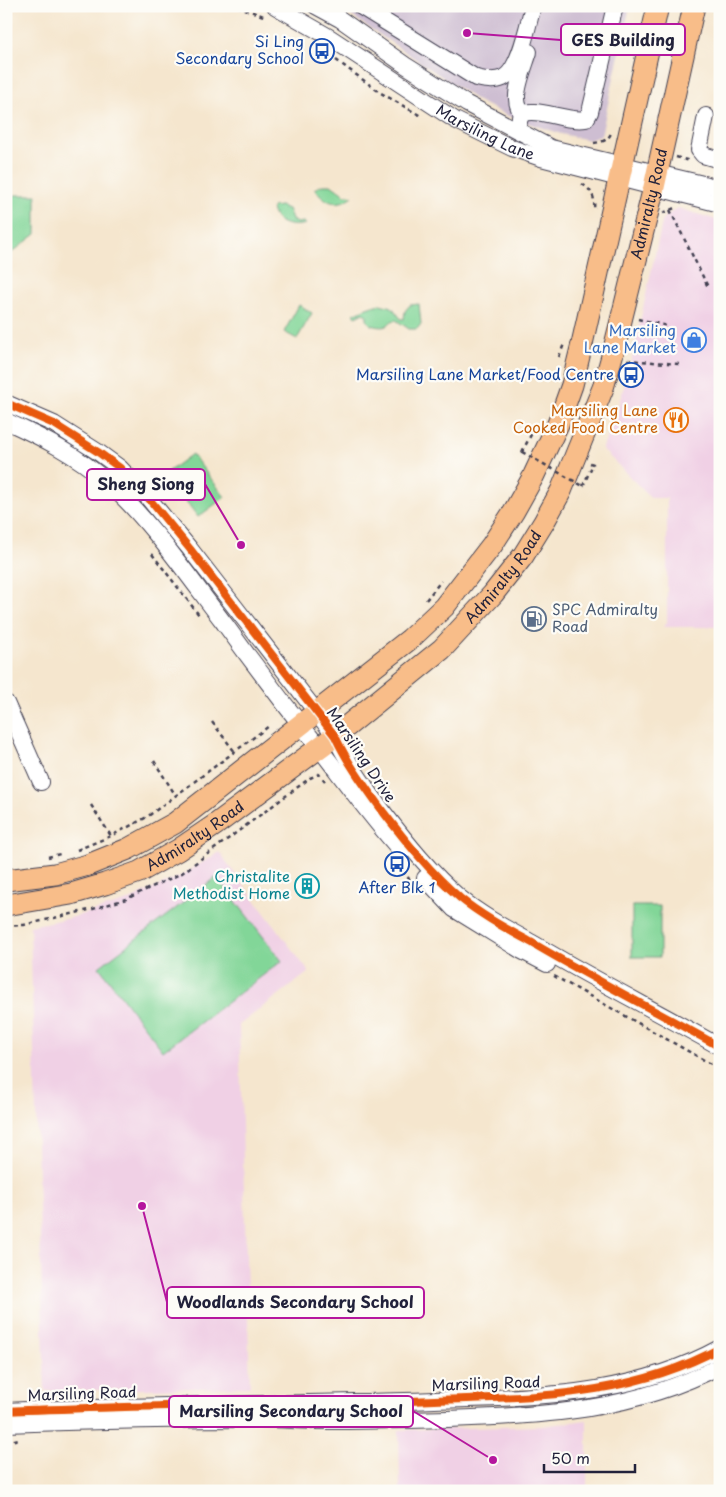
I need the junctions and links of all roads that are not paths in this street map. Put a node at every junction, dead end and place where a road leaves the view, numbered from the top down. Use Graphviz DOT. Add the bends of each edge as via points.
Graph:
graph roads {
  1 [pos="316,6"];
  2 [pos="360,6"];
  3 [pos="533,6"];
  4 [pos="541,6"];
  5 [pos="615,6"];
  6 [pos="658,6"];
  7 [pos="694,6"];
  8 [pos="279,7"];
  9 [pos="418,43"];
  10 [pos="406,65"];
  11 [pos="395,80"];
  12 [pos="706,116"];
  13 [pos="519,122"];
  14 [pos="512,148"];
  15 [pos="720,160"];
  16 [pos="621,172"];
  17 [pos="655,180"];
  18 [pos="720,188"];
  19 [pos="720,204"];
  20 [pos="6,403"];
  21 [pos="6,421"];
  22 [pos="190,549"];
  23 [pos="176,559"];
  24 [pos="6,703"];
  25 [pos="308,719"];
  26 [pos="327,742"];
  27 [pos="42,782"];
  28 [pos="6,880"];
  29 [pos="6,905"];
  30 [pos="720,1047"];
  31 [pos="720,1057"];
  32 [pos="720,1348"];
  33 [pos="720,1366"];
  34 [pos="6,1411"];
  35 [pos="6,1424"];
  1 -- 10 [label="street, Marsiling Lane" via="340,18"];
  2 -- 9 [label="street"];
  3 -- 9 [label="street" via="516,63 502,78 476,78"];
  4 -- 13 [label="street" via="518,92"];
  5 -- 13 [label="street" via="586,119 577,121 529,111"];
  6 -- 16 [label="main road, Admiralty Road"];
  7 -- 17 [label="main road, Admiralty Road"];
  8 -- 11 [label="street, Marsiling Lane"];
  9 -- 10 [label="street"];
  10 -- 11 [label="street"];
  10 -- 13 [label="street, Marsiling Lane" via="467,104"];
  11 -- 14 [label="street, Marsiling Lane" via="455,120"];
  12 -- 15 [label="street" via="698,150"];
  13 -- 14 [label="street"];
  13 -- 16 [label="street, Marsiling Lane" via="551,148"];
  14 -- 16 [label="street, Marsiling Lane" via="541,158"];
  16 -- 17 [label="street, Marsiling Lane"];
  16 -- 25 [label="main road, Admiralty Road" via="572,385 558,424 514,511 444,607 410,640"];
  17 -- 18 [label="street, Marsiling Lane"];
  17 -- 19 [label="street, Marsiling Lane"];
  17 -- 26 [label="main road, Admiralty Road" via="603,388 544,522 523,556 466,625 442,649"];
  20 -- 22 [label="street, Marsiling Drive" via="54,424 120,468"];
  21 -- 23 [label="street, Marsiling Drive" via="46,439 106,481"];
  22 -- 23 [label="street"];
  22 -- 25 [label="street, Marsiling Drive"];
  23 -- 25 [label="street, Marsiling Drive"];
  24 -- 27 [label="street"];
  25 -- 26 [label="street, Marsiling Drive"];
  25 -- 28 [label="main road, Admiralty Road" via="175,823 128,849 55,874"];
  26 -- 29 [label="main road, Admiralty Road" via="215,825 139,872 71,894"];
  26 -- 30 [label="street, Marsiling Drive" via="344,756 422,861 461,898 579,971"];
  26 -- 31 [label="street, Marsiling Drive" via="380,828 454,909 522,951"];
  32 -- 34 [label="street, Marsiling Road" via="676,1368 632,1382 531,1397"];
  33 -- 35 [label="street, Marsiling Road" via="647,1396 564,1413 391,1420 150,1420"];
}
